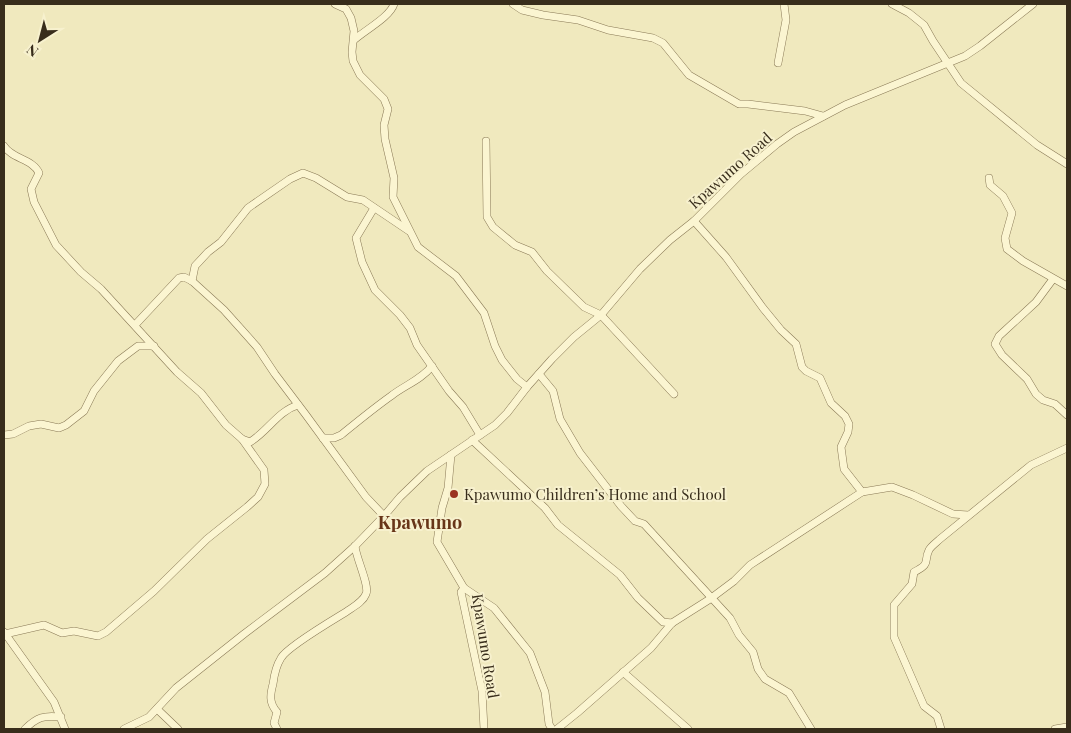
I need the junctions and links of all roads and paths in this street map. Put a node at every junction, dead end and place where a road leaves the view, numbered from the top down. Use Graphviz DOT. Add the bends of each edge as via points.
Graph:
graph roads {
  1 [pos="335,4"];
  2 [pos="394,4"];
  3 [pos="513,4"];
  4 [pos="784,4"];
  5 [pos="892,4"];
  6 [pos="1033,4"];
  7 [pos="524,7"];
  8 [pos="354,40"];
  9 [pos="778,63"];
  10 [pos="948,64"];
  11 [pos="823,116"];
  12 [pos="486,141"];
  13 [pos="4,146"];
  14 [pos="1067,164"];
  15 [pos="989,178"];
  16 [pos="374,208"];
  17 [pos="694,220"];
  18 [pos="410,231"];
  19 [pos="1053,279"];
  20 [pos="192,281"];
  21 [pos="1067,286"];
  22 [pos="601,315"];
  23 [pos="135,325"];
  24 [pos="154,346"];
  25 [pos="432,366"];
  26 [pos="539,374"];
  27 [pos="527,387"];
  28 [pos="674,394"];
  29 [pos="298,404"];
  30 [pos="1067,415"];
  31 [pos="4,435"];
  32 [pos="480,435"];
  33 [pos="323,438"];
  34 [pos="242,439"];
  35 [pos="472,440"];
  36 [pos="1067,448"];
  37 [pos="451,455"];
  38 [pos="862,492"];
  39 [pos="968,515"];
  40 [pos="384,516"];
  41 [pos="355,546"];
  42 [pos="464,588"];
  43 [pos="710,598"];
  44 [pos="672,623"];
  45 [pos="4,633"];
  46 [pos="623,672"];
  47 [pos="156,709"];
  48 [pos="61,717"];
  49 [pos="1067,727"];
  50 [pos="25,729"];
  51 [pos="65,729"];
  52 [pos="124,729"];
  53 [pos="178,729"];
  54 [pos="277,729"];
  55 [pos="484,729"];
  56 [pos="552,729"];
  57 [pos="557,729"];
  58 [pos="688,729"];
  59 [pos="811,729"];
  60 [pos="941,729"];
  61 [pos="1055,729"];
  1 -- 8 [label="street" via="346,9"];
  2 -- 8 [label="street" via="380,20"];
  3 -- 7 [label="street"];
  4 -- 9 [label="street" via="786,20"];
  5 -- 10 [label="street" via="924,24"];
  6 -- 10 [label="street, Kpawumo Road" via="980,46"];
  7 -- 11 [label="street" via="543,15 653,38 663,43 689,75 739,104 806,111"];
  8 -- 18 [label="street" via="353,61 360,75 384,99 388,109 384,125 394,178 393,197"];
  10 -- 11 [label="street, Kpawumo Road"];
  10 -- 14 [label="street" via="968,89 1037,145"];
  11 -- 17 [label="street, Kpawumo Road" via="777,144"];
  12 -- 22 [label="street" via="487,217 493,227 514,245 532,252 584,307"];
  13 -- 23 [label="street" via="36,166 39,173 31,189 34,202 56,245"];
  15 -- 19 [label="street" via="990,185 1003,196 1012,213 1005,238 1007,249"];
  16 -- 18 [label="street"];
  16 -- 20 [label="street" via="303,173 248,208 221,242 196,266"];
  16 -- 25 [label="street" via="356,238 362,262 375,290 410,328 416,345"];
  17 -- 22 [label="street, Kpawumo Road" via="640,269"];
  17 -- 38 [label="street" via="780,330 796,344 802,367 820,378 831,403 846,416 848,432 841,447 844,469"];
  18 -- 27 [label="street" via="418,247 456,276 484,314 502,360"];
  19 -- 21 [label="street"];
  19 -- 30 [label="street" via="1036,302 999,336 996,344 1036,394"];
  20 -- 23 [label="street" via="179,278"];
  20 -- 29 [label="street" via="257,347"];
  22 -- 26 [label="street, Kpawumo Road" via="574,336"];
  22 -- 28 [label="street"];
  23 -- 24 [label="street"];
  24 -- 31 [label="street" via="138,346 118,361 94,391 84,410 66,425 59,428 35,424"];
  24 -- 34 [label="street"];
  25 -- 32 [label="street"];
  25 -- 33 [label="street" via="340,435"];
  26 -- 27 [label="street, Kpawumo Road"];
  26 -- 43 [label="street" via="553,391 560,419 601,480 635,521 644,524"];
  27 -- 32 [label="street, Kpawumo Road" via="495,425"];
  29 -- 33 [label="street"];
  29 -- 34 [label="street" via="288,408 257,438 250,442"];
  32 -- 35 [label="street, Kpawumo Road"];
  33 -- 40 [label="street"];
  34 -- 45 [label="street" via="264,470 265,484 258,497 106,632 98,636 74,631 62,633 44,625"];
  35 -- 37 [label="street, Kpawumo Road"];
  35 -- 44 [label="street" via="545,508 558,525 620,575 663,622"];
  36 -- 39 [label="street" via="1031,464"];
  37 -- 40 [label="street, Kpawumo Road" via="427,471"];
  37 -- 42 [label="street, Kpawumo Road" via="437,542"];
  38 -- 39 [label="street" via="892,487 953,514"];
  38 -- 43 [label="street" via="750,565"];
  39 -- 60 [label="street" via="929,550 923,568 914,572 912,584 894,605 894,637 924,706 937,716"];
  40 -- 41 [label="street, Kpawumo Road"];
  41 -- 47 [label="street, Kpawumo Road" via="325,573 176,688"];
  41 -- 54 [label="street" via="367,592 354,606 281,657 270,695 277,712 274,723"];
  42 -- 55 [label="street, Kpawumo Road" via="461,592 482,691"];
  42 -- 56 [label="street" via="494,608 530,653 545,692"];
  43 -- 44 [label="street"];
  43 -- 59 [label="street" via="730,618 765,679 789,692"];
  44 -- 46 [label="street" via="651,648"];
  45 -- 48 [label="street" via="54,702"];
  46 -- 57 [label="street"];
  46 -- 58 [label="street"];
  47 -- 52 [label="street, Kpawumo Road" via="149,717"];
  47 -- 53 [label="street"];
  48 -- 50 [label="street" via="47,715"];
  48 -- 51 [label="street"];
  49 -- 61 [label="street"];
}
